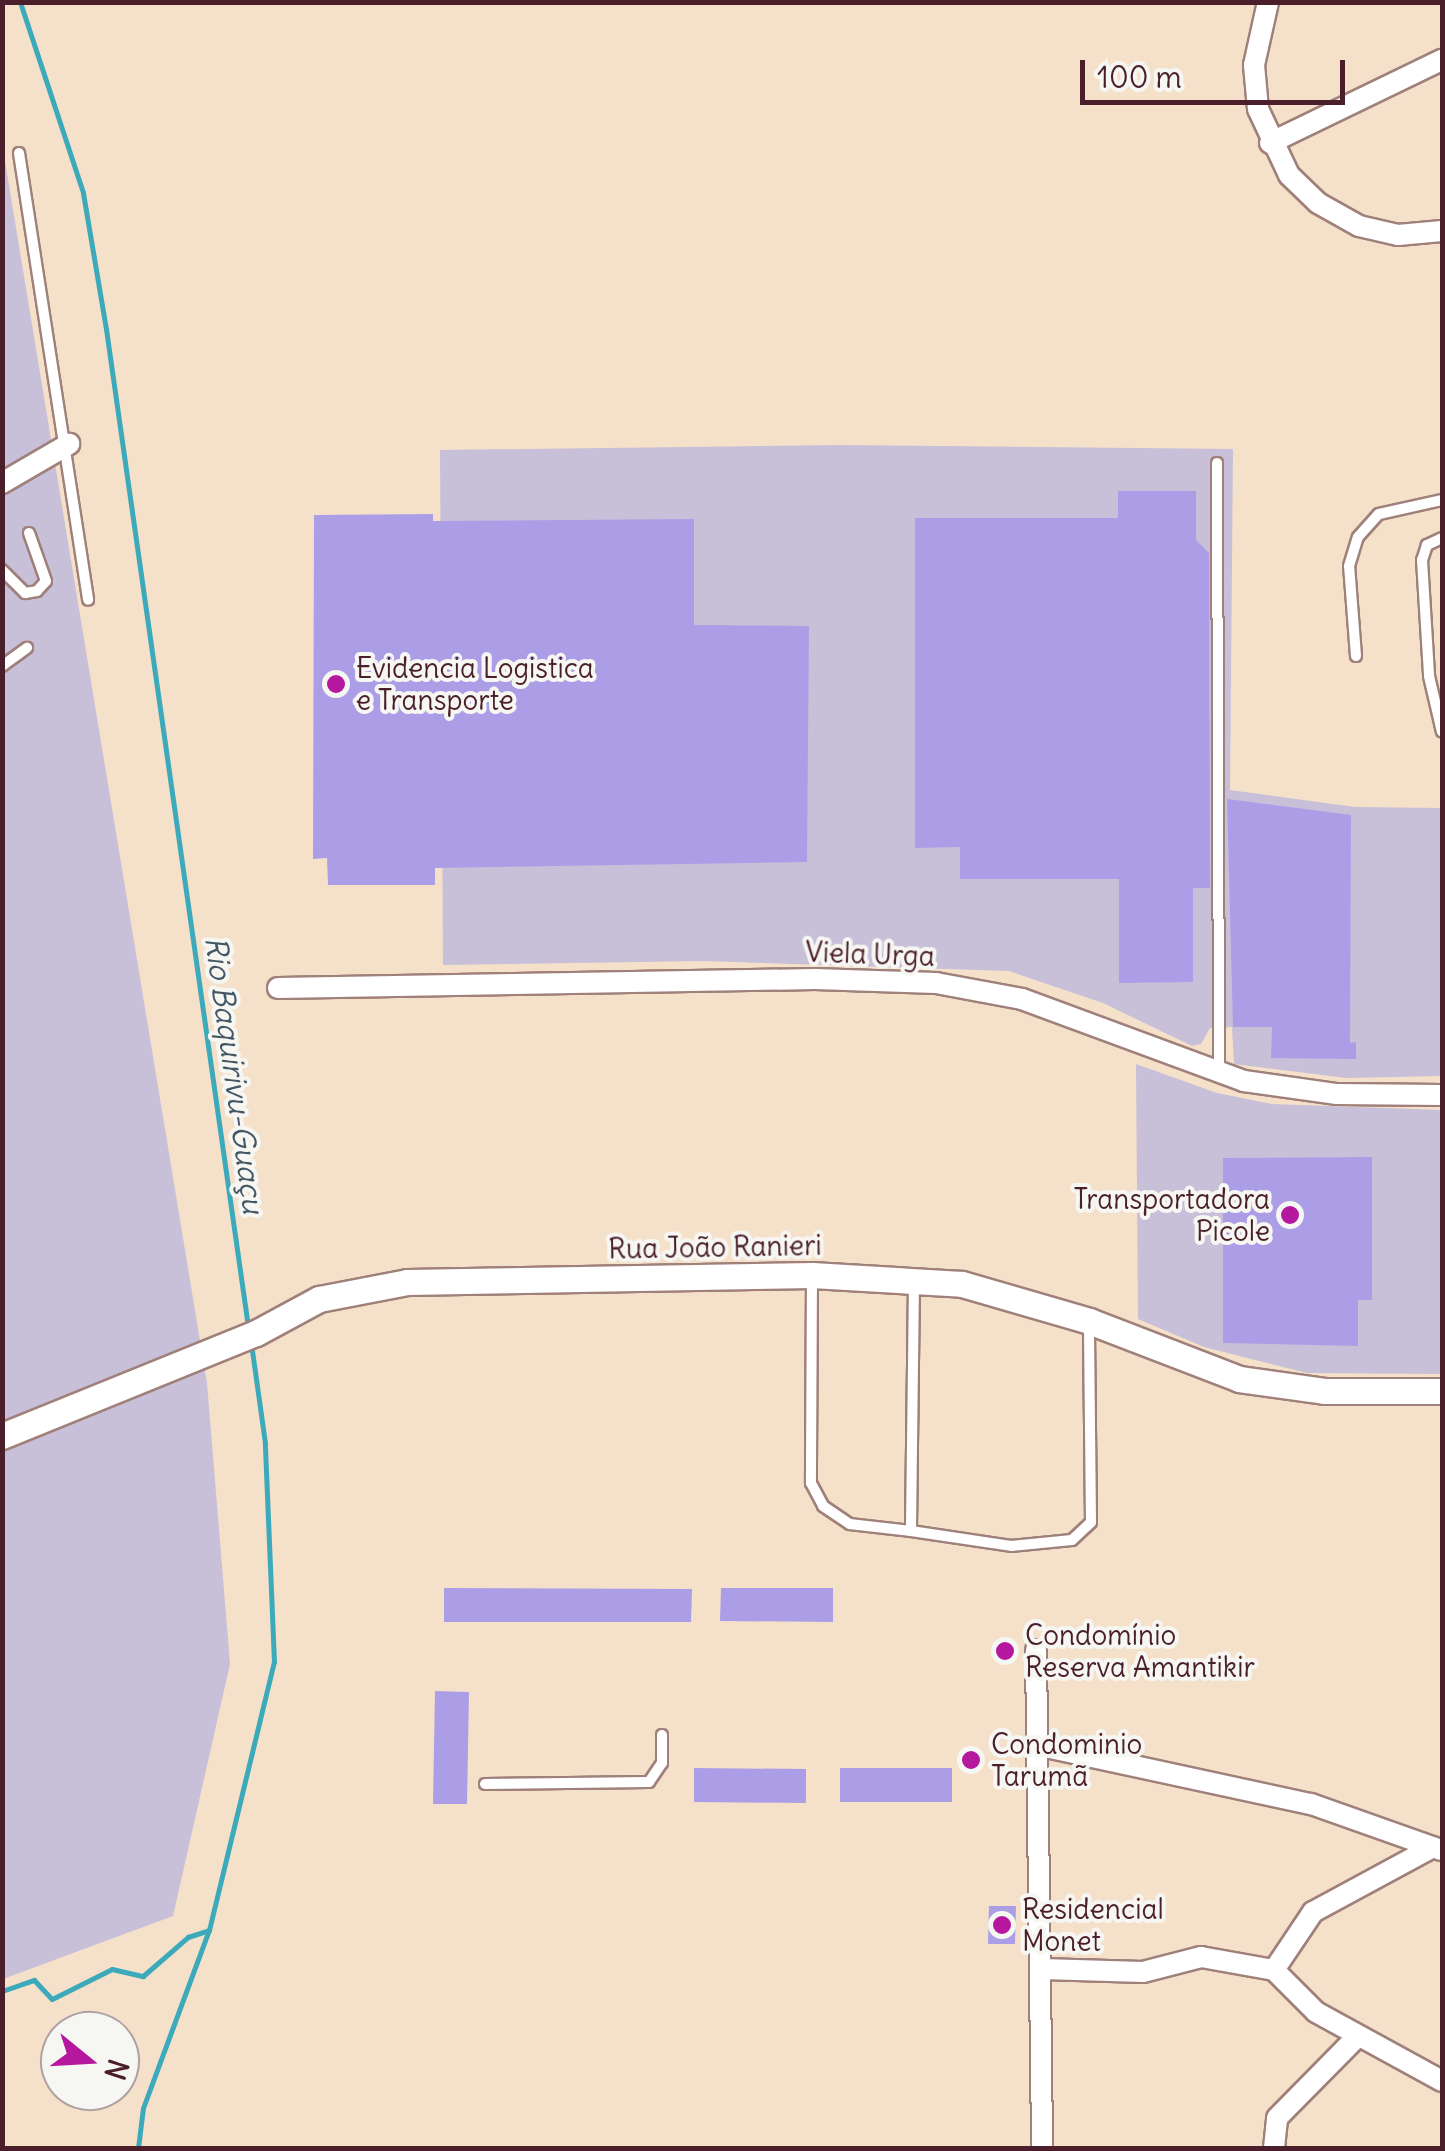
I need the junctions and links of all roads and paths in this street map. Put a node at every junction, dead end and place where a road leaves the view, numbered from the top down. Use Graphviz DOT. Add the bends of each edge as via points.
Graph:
graph roads {
  1 [pos="1268,2"];
  2 [pos="1442,60"];
  3 [pos="1270,143"];
  4 [pos="19,153"];
  5 [pos="1442,232"];
  6 [pos="69,444"];
  7 [pos="1216,463"];
  8 [pos="2,483"];
  9 [pos="1442,500"];
  10 [pos="29,533"];
  11 [pos="1442,538"];
  12 [pos="2,570"];
  13 [pos="88,600"];
  14 [pos="27,648"];
  15 [pos="1356,656"];
  16 [pos="2,666"];
  17 [pos="1442,732"];
  18 [pos="278,988"];
  19 [pos="1220,1074"];
  20 [pos="1442,1095"];
  21 [pos="812,1275"];
  22 [pos="914,1280"];
  23 [pos="1089,1322"];
  24 [pos="1442,1391"];
  25 [pos="2,1436"];
  26 [pos="911,1532"];
  27 [pos="1036,1650"];
  28 [pos="662,1735"];
  29 [pos="1037,1745"];
  30 [pos="485,1784"];
  31 [pos="1438,1849"];
  32 [pos="1042,1970"];
  33 [pos="1274,1970"];
  34 [pos="1358,2036"];
  35 [pos="1442,2080"];
  36 [pos="1042,2148"];
  37 [pos="1274,2148"];
  1 -- 3 [label="street" via="1254,65"];
  2 -- 3 [label="street"];
  3 -- 5 [label="street" via="1289,175 1359,226 1398,235"];
  4 -- 6 [label="lane"];
  6 -- 8 [label="street"];
  6 -- 13 [label="lane"];
  7 -- 19 [label="lane"];
  9 -- 15 [label="lane" via="1379,514 1358,536 1349,566"];
  10 -- 12 [label="lane" via="46,581 37,592 25,592"];
  11 -- 17 [label="lane" via="1428,545 1422,560 1429,676"];
  14 -- 16 [label="lane"];
  18 -- 19 [label="street, Viela Urga" via="936,983 1022,999"];
  19 -- 20 [label="street, Viela Urga" via="1313,1092"];
  21 -- 22 [label="street, Rua João Ranieri"];
  21 -- 25 [label="street, Rua João Ranieri" via="351,1288"];
  21 -- 26 [label="lane" via="812,1483 823,1506 850,1524"];
  22 -- 23 [label="street, Rua João Ranieri" via="962,1284"];
  22 -- 26 [label="lane"];
  23 -- 24 [label="street, Rua João Ranieri" via="1239,1379 1324,1391"];
  23 -- 26 [label="lane" via="1091,1522 1072,1540 1010,1546"];
  27 -- 29 [label="street"];
  28 -- 30 [label="lane" via="662,1763 649,1782"];
  29 -- 31 [label="street" via="1312,1804"];
  29 -- 32 [label="street"];
  31 -- 33 [label="street" via="1313,1912"];
  32 -- 33 [label="street" via="1143,1972 1201,1956"];
  32 -- 36 [label="street"];
  33 -- 34 [label="street" via="1316,2012"];
  34 -- 35 [label="street"];
  34 -- 37 [label="street" via="1277,2118"];
}
